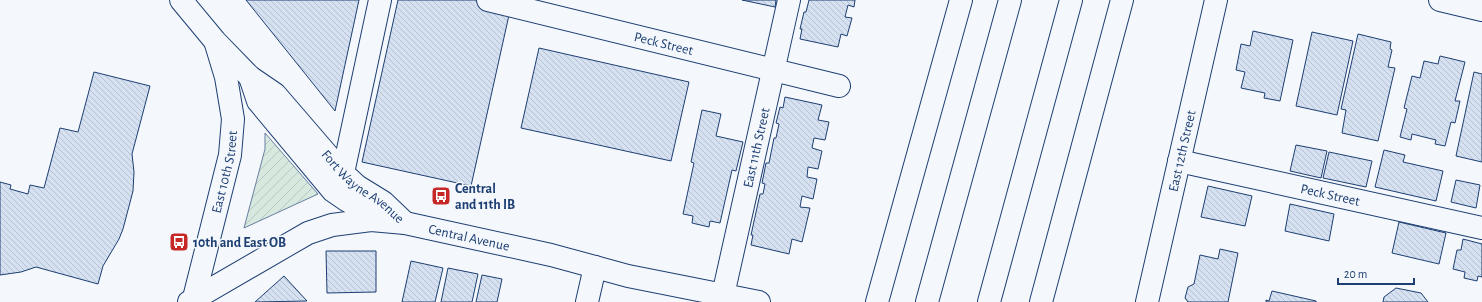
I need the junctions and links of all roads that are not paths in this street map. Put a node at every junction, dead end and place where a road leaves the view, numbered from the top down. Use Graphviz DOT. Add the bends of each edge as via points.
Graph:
graph roads {
  1 [pos="181,0"];
  2 [pos="380,0"];
  3 [pos="488,0"];
  4 [pos="789,0"];
  5 [pos="961,0"];
  6 [pos="1010,0"];
  7 [pos="1070,0"];
  8 [pos="1122,0"];
  9 [pos="1216,0"];
  10 [pos="1440,0"];
  11 [pos="1482,10"];
  12 [pos="215,41"];
  13 [pos="773,70"];
  14 [pos="250,77"];
  15 [pos="838,86"];
  16 [pos="1179,161"];
  17 [pos="343,173"];
  18 [pos="406,223"];
  19 [pos="1482,228"];
  20 [pos="594,267"];
  21 [pos="723,295"];
  22 [pos="192,301"];
  23 [pos="587,302"];
  24 [pos="759,302"];
  25 [pos="877,302"];
  26 [pos="926,302"];
  27 [pos="989,302"];
  28 [pos="1041,302"];
  29 [pos="1147,302"];
  1 -- 12 [label="main road, Fort Wayne Avenue"];
  2 -- 17 [label="main road"];
  3 -- 13 [label="main road, Peck Street"];
  4 -- 13 [label="main road, East 11th Street"];
  5 -- 25 [label="main road"];
  6 -- 26 [label="main road"];
  7 -- 27 [label="main road"];
  8 -- 28 [label="main road"];
  9 -- 16 [label="main road, East 12th Street"];
  10 -- 11 [label="main road"];
  12 -- 14 [label="main road, Fort Wayne Avenue"];
  12 -- 22 [label="main road, East 10th Street" via="226,77 233,119 230,155"];
  13 -- 15 [label="main road, Peck Street"];
  13 -- 21 [label="main road, East 11th Street"];
  14 -- 17 [label="main road, Fort Wayne Avenue" via="275,94"];
  14 -- 18 [label="main road, Fort Wayne Avenue" via="258,101 333,191 370,213"];
  16 -- 19 [label="main road, Peck Street"];
  16 -- 29 [label="main road, East 12th Street"];
  17 -- 18 [label="main road, Fort Wayne Avenue" via="357,186 383,202"];
  18 -- 20 [label="main road, Central Avenue"];
  18 -- 22 [label="main road, Central Avenue" via="371,220 332,225 314,231"];
  20 -- 21 [label="main road, Central Avenue"];
  20 -- 23 [label="main road"];
  21 -- 24 [label="main road, Central Avenue"];
}
